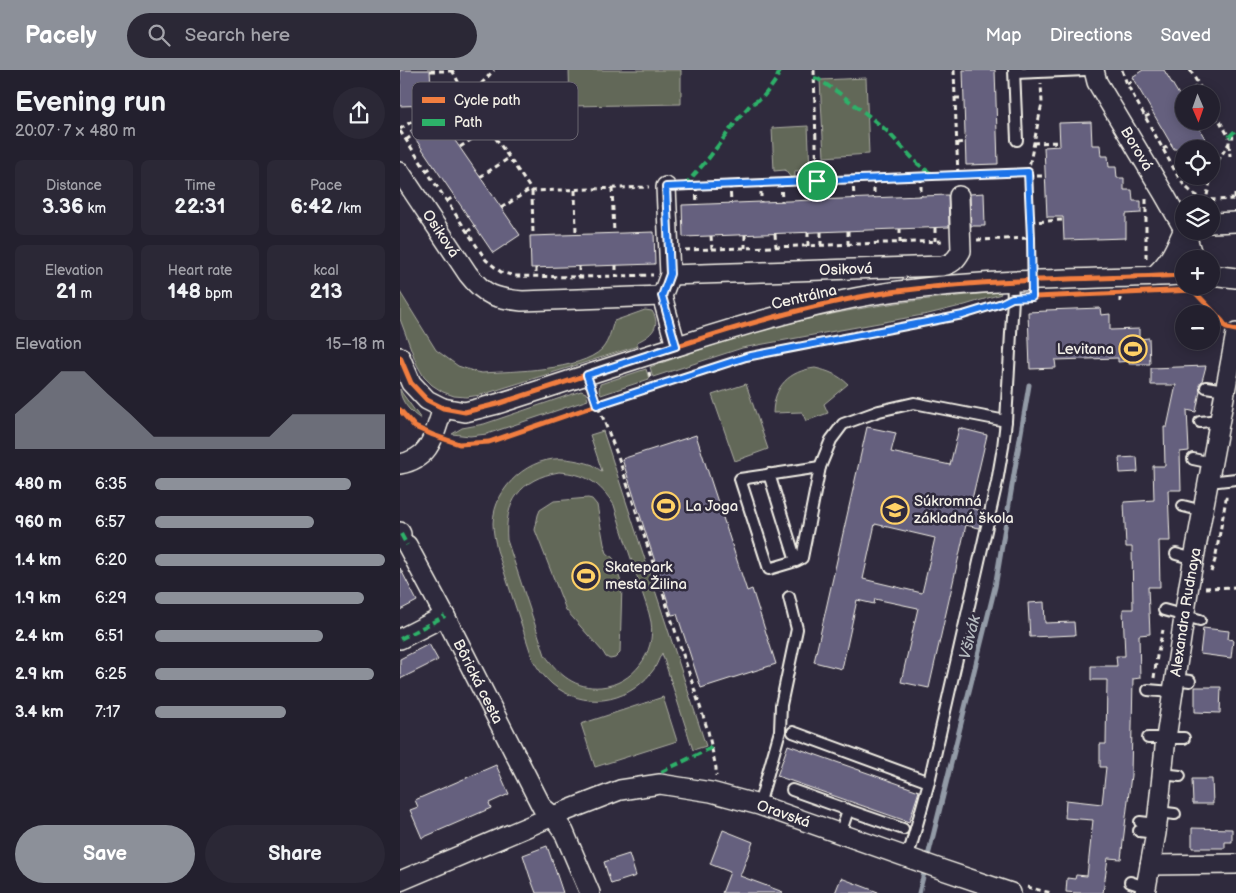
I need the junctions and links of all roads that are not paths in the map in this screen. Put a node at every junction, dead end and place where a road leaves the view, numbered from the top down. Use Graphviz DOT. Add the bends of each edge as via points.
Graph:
graph roads {
  1 [pos="1086,70"];
  2 [pos="1094,70"];
  3 [pos="1014,71"];
  4 [pos="1017,140"];
  5 [pos="400,172"];
  6 [pos="666,187"];
  7 [pos="959,196"];
  8 [pos="1175,213"];
  9 [pos="1236,222"];
  10 [pos="1220,223"];
  11 [pos="1179,240"];
  12 [pos="1150,271"];
  13 [pos="670,274"];
  14 [pos="1175,274"];
  15 [pos="1220,276"];
  16 [pos="1236,278"];
  17 [pos="1012,281"];
  18 [pos="662,296"];
  19 [pos="1236,333"];
  20 [pos="676,346"];
  21 [pos="400,357"];
  22 [pos="1206,387"];
  23 [pos="1225,390"];
  24 [pos="443,408"];
  25 [pos="1220,420"];
  26 [pos="1006,421"];
  27 [pos="1200,422"];
  28 [pos="1193,459"];
  29 [pos="1212,463"];
  30 [pos="400,464"];
  31 [pos="820,467"];
  32 [pos="769,474"];
  33 [pos="1224,480"];
  34 [pos="1183,506"];
  35 [pos="1203,511"];
  36 [pos="402,537"];
  37 [pos="1176,554"];
  38 [pos="1194,558"];
  39 [pos="796,561"];
  40 [pos="789,597"];
  41 [pos="1164,610"];
  42 [pos="445,616"];
  43 [pos="1194,618"];
  44 [pos="400,639"];
  45 [pos="1179,684"];
  46 [pos="1148,690"];
  47 [pos="792,732"];
  48 [pos="929,782"];
  49 [pos="792,790"];
  50 [pos="758,805"];
  51 [pos="848,810"];
  52 [pos="553,816"];
  53 [pos="903,829"];
  54 [pos="840,834"];
  55 [pos="911,859"];
  56 [pos="1236,864"];
  57 [pos="1150,866"];
  58 [pos="400,881"];
  59 [pos="1138,887"];
  60 [pos="590,893"];
  61 [pos="1011,893"];
  1 -- 3 [label="lane"];
  2 -- 8 [label="street, Borová" via="1097,82"];
  3 -- 4 [label="lane"];
  5 -- 18 [label="street, Osiková" via="468,274 488,294 522,301"];
  6 -- 13 [label="street"];
  7 -- 13 [label="street, Osiková" via="961,251 951,264"];
  9 -- 10 [label="street"];
  11 -- 12 [label="street" via="1164,267"];
  12 -- 14 [label="street, Centrálna"];
  12 -- 17 [label="street, Centrálna"];
  13 -- 18 [label="street"];
  15 -- 16 [label="street"];
  17 -- 20 [label="street, Centrálna" via="871,295 810,307"];
  17 -- 26 [label="lane"];
  18 -- 20 [label="street"];
  19 -- 23 [label="street, Alexandra Rudnaya"];
  20 -- 24 [label="street, Centrálna" via="497,404 465,412"];
  21 -- 24 [label="street" via="411,383 427,400"];
  22 -- 23 [label="lane"];
  23 -- 25 [label="street, Alexandra Rudnaya"];
  24 -- 30 [label="street" via="429,446 420,456"];
  25 -- 27 [label="lane"];
  25 -- 29 [label="street, Alexandra Rudnaya"];
  26 -- 31 [label="lane" via="914,403 879,411 842,424 831,440"];
  26 -- 48 [label="lane" via="997,482"];
  28 -- 29 [label="lane"];
  29 -- 33 [label="street, Alexandra Rudnaya"];
  31 -- 32 [label="lane"];
  31 -- 39 [label="lane" via="802,558"];
  32 -- 39 [label="lane"];
  32 -- 39 [label="lane" via="740,478 769,568"];
  33 -- 35 [label="street, Alexandra Rudnaya"];
  34 -- 35 [label="lane"];
  35 -- 38 [label="street, Alexandra Rudnaya"];
  36 -- 42 [label="street, Bôrická cesta"];
  37 -- 38 [label="lane"];
  38 -- 43 [label="street, Alexandra Rudnaya"];
  40 -- 50 [label="lane" via="797,629 780,731"];
  41 -- 43 [label="lane"];
  42 -- 44 [label="street"];
  42 -- 52 [label="street, Bôrická cesta" via="542,806"];
  43 -- 45 [label="street, Alexandra Rudnaya"];
  45 -- 46 [label="lane"];
  45 -- 57 [label="street, Alexandra Rudnaya" via="1166,738 1171,775 1154,823"];
  47 -- 48 [label="lane"];
  48 -- 55 [label="lane" via="911,846"];
  49 -- 51 [label="lane"];
  50 -- 52 [label="street, Oravská" via="711,792 660,784 620,790"];
  50 -- 54 [label="street, Oravská"];
  51 -- 53 [label="lane"];
  51 -- 54 [label="lane"];
  52 -- 58 [label="street"];
  52 -- 60 [label="street, Bôrická cesta" via="564,832"];
  54 -- 55 [label="street, Oravská"];
  55 -- 61 [label="street, Oravská"];
  56 -- 57 [label="street"];
  57 -- 59 [label="street, Alexandra Rudnaya"];
}
